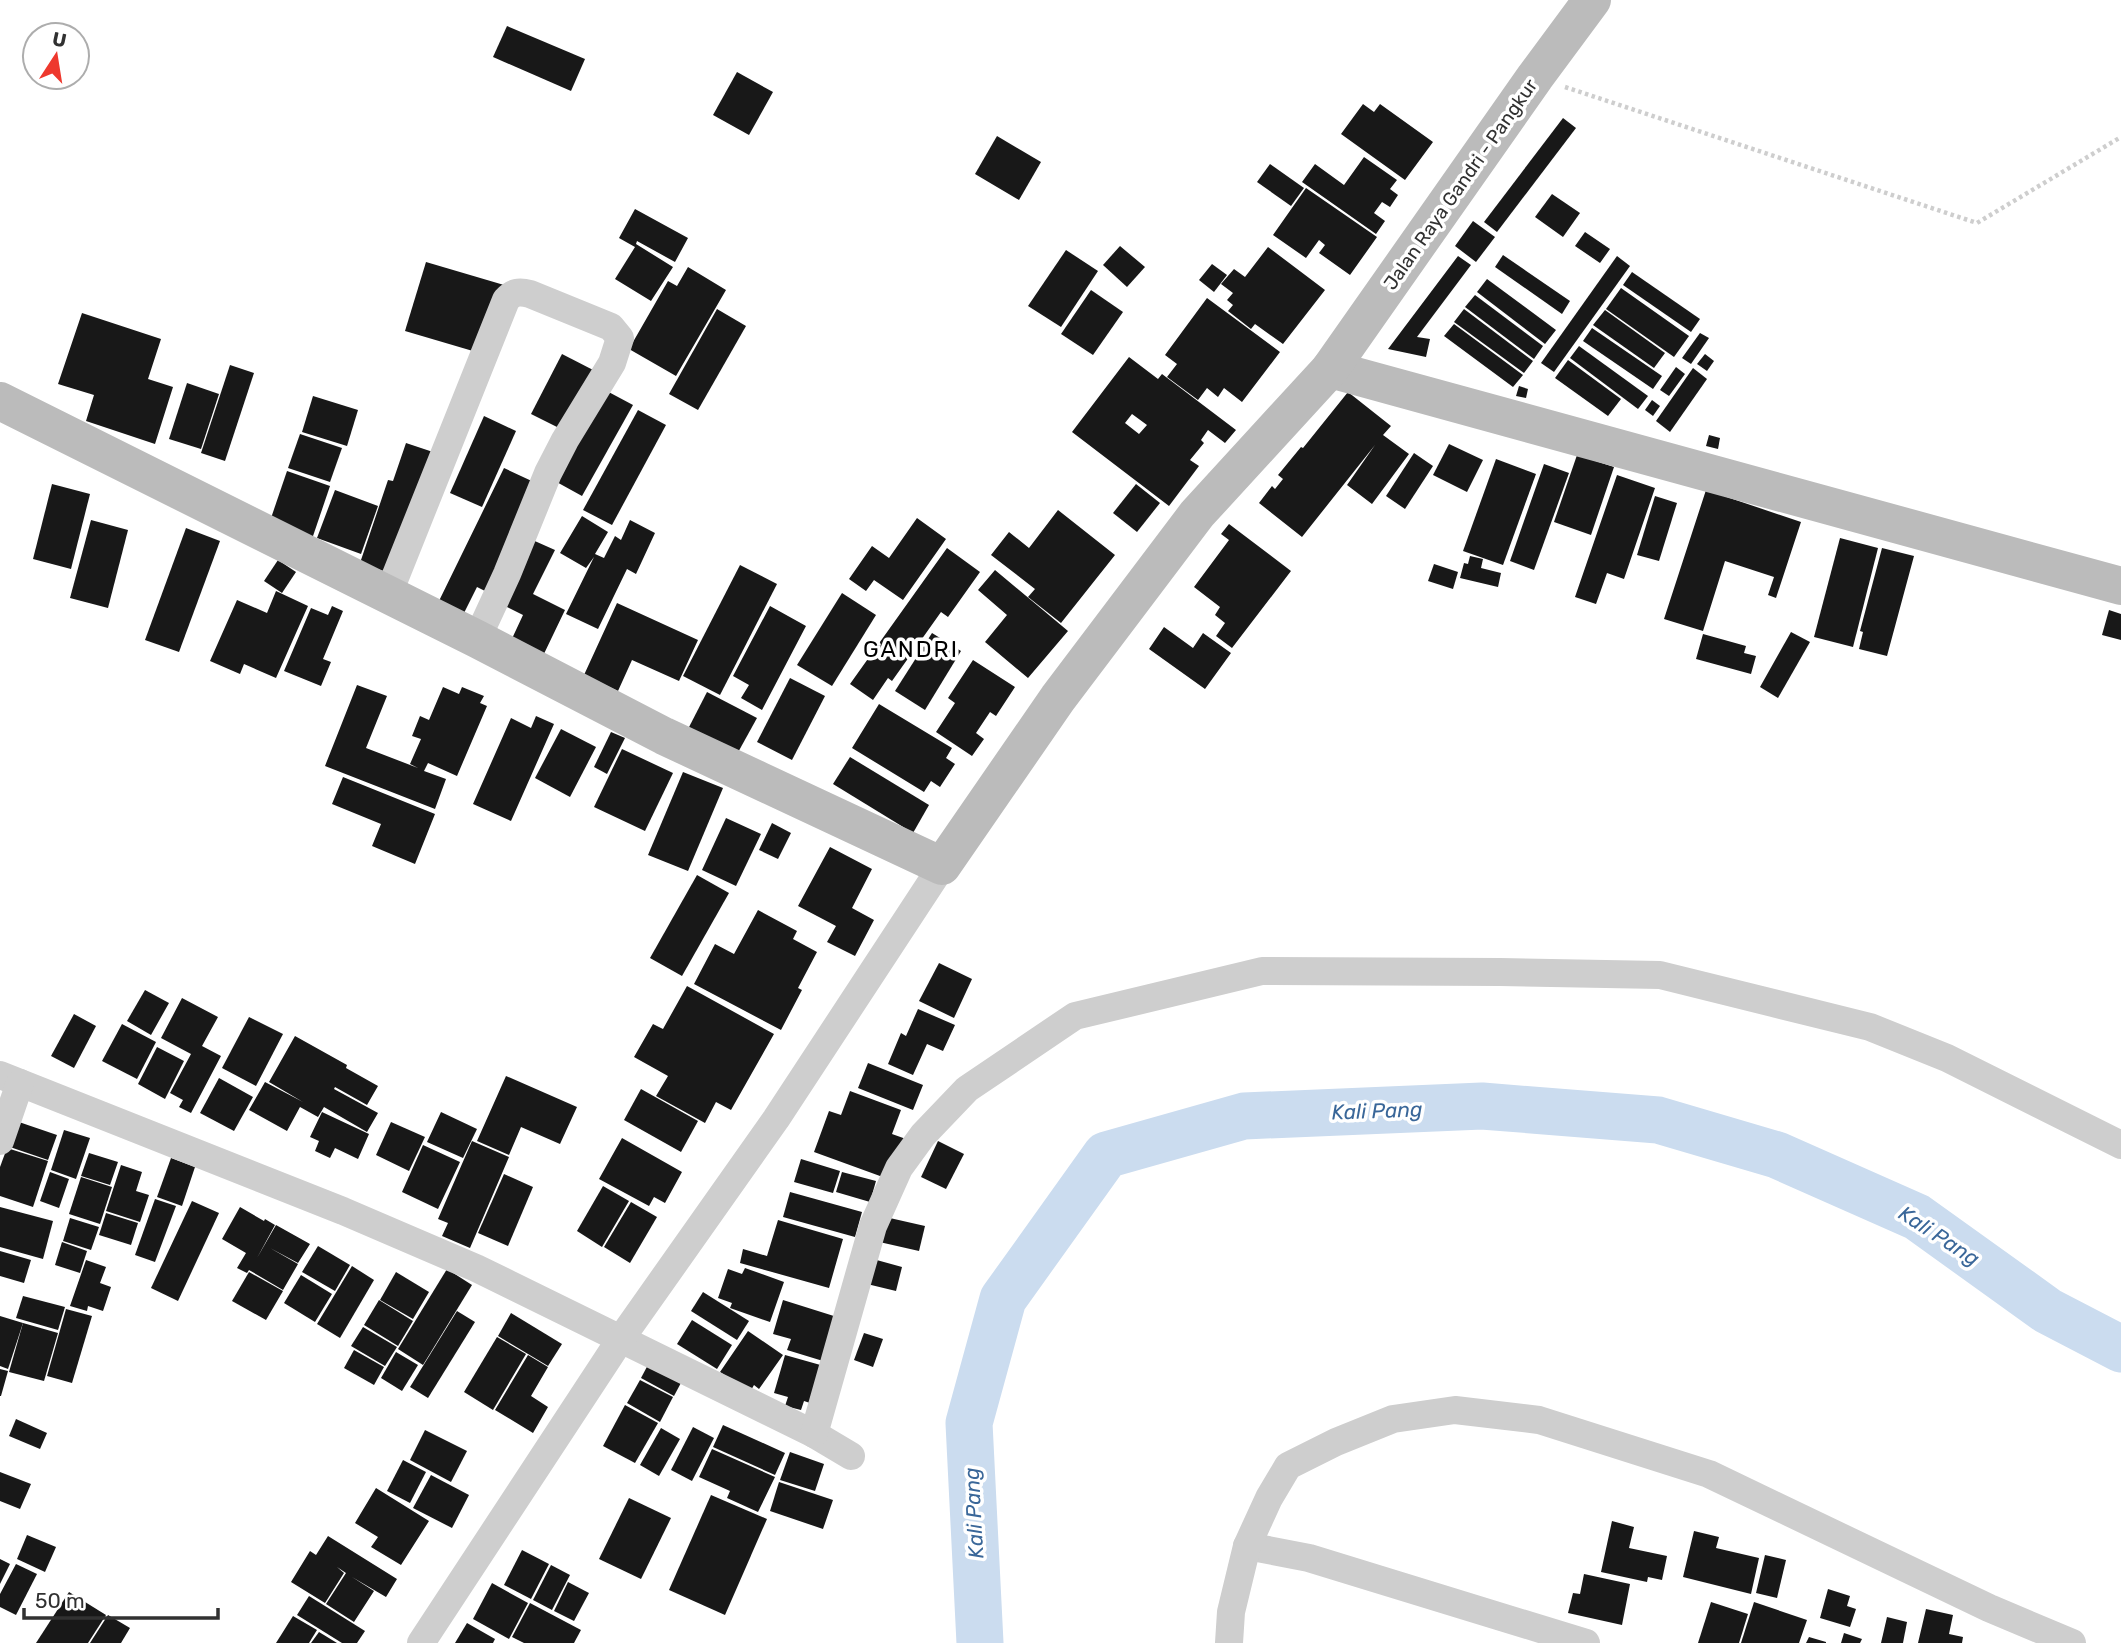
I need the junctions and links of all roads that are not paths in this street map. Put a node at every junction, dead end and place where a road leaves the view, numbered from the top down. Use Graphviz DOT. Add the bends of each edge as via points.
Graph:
graph roads {
  1 [pos="1592,0"];
  2 [pos="1330,369"];
  3 [pos="0,401"];
  4 [pos="2121,586"];
  5 [pos="388,595"];
  6 [pos="477,639"];
  7 [pos="942,866"];
  8 [pos="10,1079"];
  9 [pos="0,1141"];
  10 [pos="2121,1145"];
  11 [pos="620,1340"];
  12 [pos="814,1434"];
  13 [pos="851,1456"];
  14 [pos="1247,1546"];
  15 [pos="421,1643"];
  16 [pos="1229,1643"];
  17 [pos="1586,1643"];
  18 [pos="2072,1643"];
  1 -- 2 [label="street, Jalan Raya Gandri - Pangkur"];
  2 -- 4 [label="street"];
  2 -- 7 [label="street, Jalan Raya Gandri - Pangkur" via="1197,514 1058,698"];
  3 -- 5 [label="street"];
  5 -- 6 [label="street"];
  5 -- 6 [label="street" via="506,300 511,294 530,294 611,327 620,338 612,363 548,473"];
  6 -- 7 [label="street" via="664,736"];
  7 -- 11 [label="street" via="776,1119"];
  8 -- 9 [label="street"];
  8 -- 11 [label="street" via="343,1211 476,1268"];
  10 -- 12 [label="street" via="1947,1058 1870,1027 1660,975 1262,971 1075,1016 967,1089 899,1168 873,1226"];
  11 -- 12 [label="street"];
  11 -- 15 [label="street"];
  12 -- 13 [label="street"];
  14 -- 16 [label="street" via="1231,1612"];
  14 -- 17 [label="street" via="1308,1558"];
  14 -- 18 [label="street" via="1288,1466 1393,1419 1467,1411 1539,1420 1709,1474"];
}
